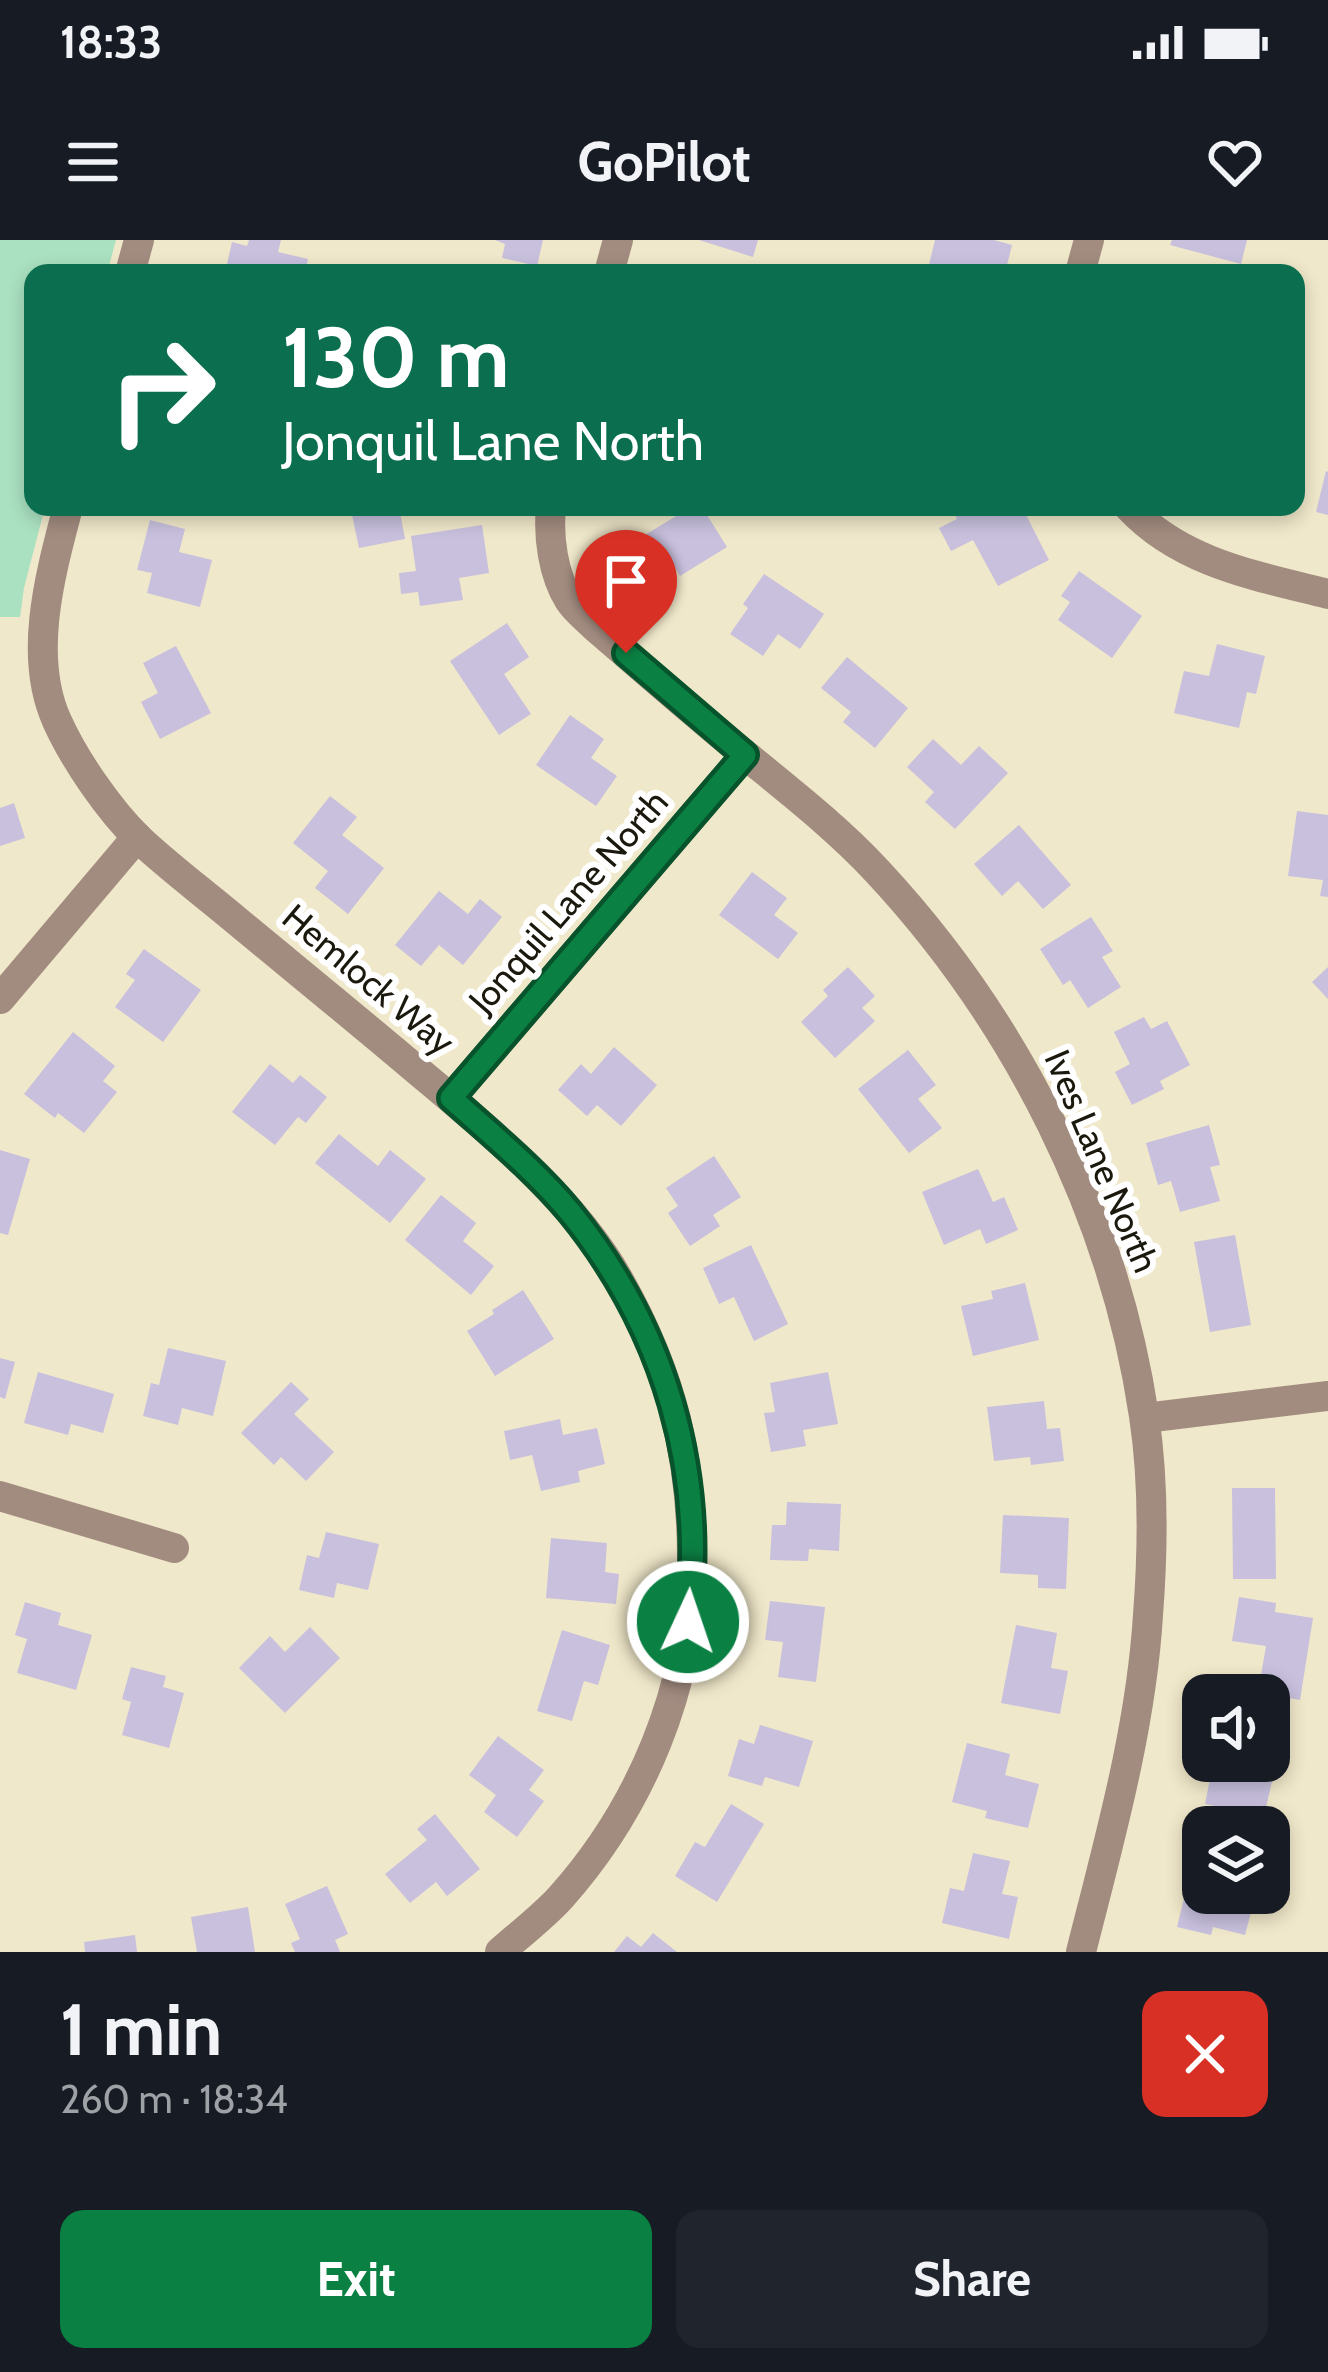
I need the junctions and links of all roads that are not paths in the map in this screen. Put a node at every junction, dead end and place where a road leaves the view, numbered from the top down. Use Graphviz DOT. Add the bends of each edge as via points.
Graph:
graph roads {
  1 [pos="66,516"];
  2 [pos="550,516"];
  3 [pos="1138,516"];
  4 [pos="1328,594"];
  5 [pos="745,755"];
  6 [pos="137,837"];
  7 [pos="0,999"];
  8 [pos="451,1098"];
  9 [pos="1328,1396"];
  10 [pos="1145,1418"];
  11 [pos="0,1496"];
  12 [pos="174,1548"];
  13 [pos="500,1952"];
  14 [pos="1081,1952"];
  1 -- 6 [label="street, Hemlock Way" via="44,607 55,716 82,769"];
  2 -- 5 [label="street, Ives Lane North" via="554,562 570,602"];
  3 -- 4 [label="street" via="1187,552"];
  5 -- 8 [label="street, Jonquil Lane North"];
  5 -- 10 [label="street, Ives Lane North" via="876,870 1013,1049 1101,1242"];
  6 -- 7 [label="street"];
  6 -- 8 [label="street, Hemlock Way"];
  8 -- 13 [label="street, Hemlock Way" via="568,1210 617,1276 656,1352 681,1431 693,1513 685,1648 650,1758 610,1834 559,1899"];
  9 -- 10 [label="street"];
  10 -- 14 [label="street, Ives Lane North" via="1151,1555 1139,1696"];
  11 -- 12 [label="street"];
}
